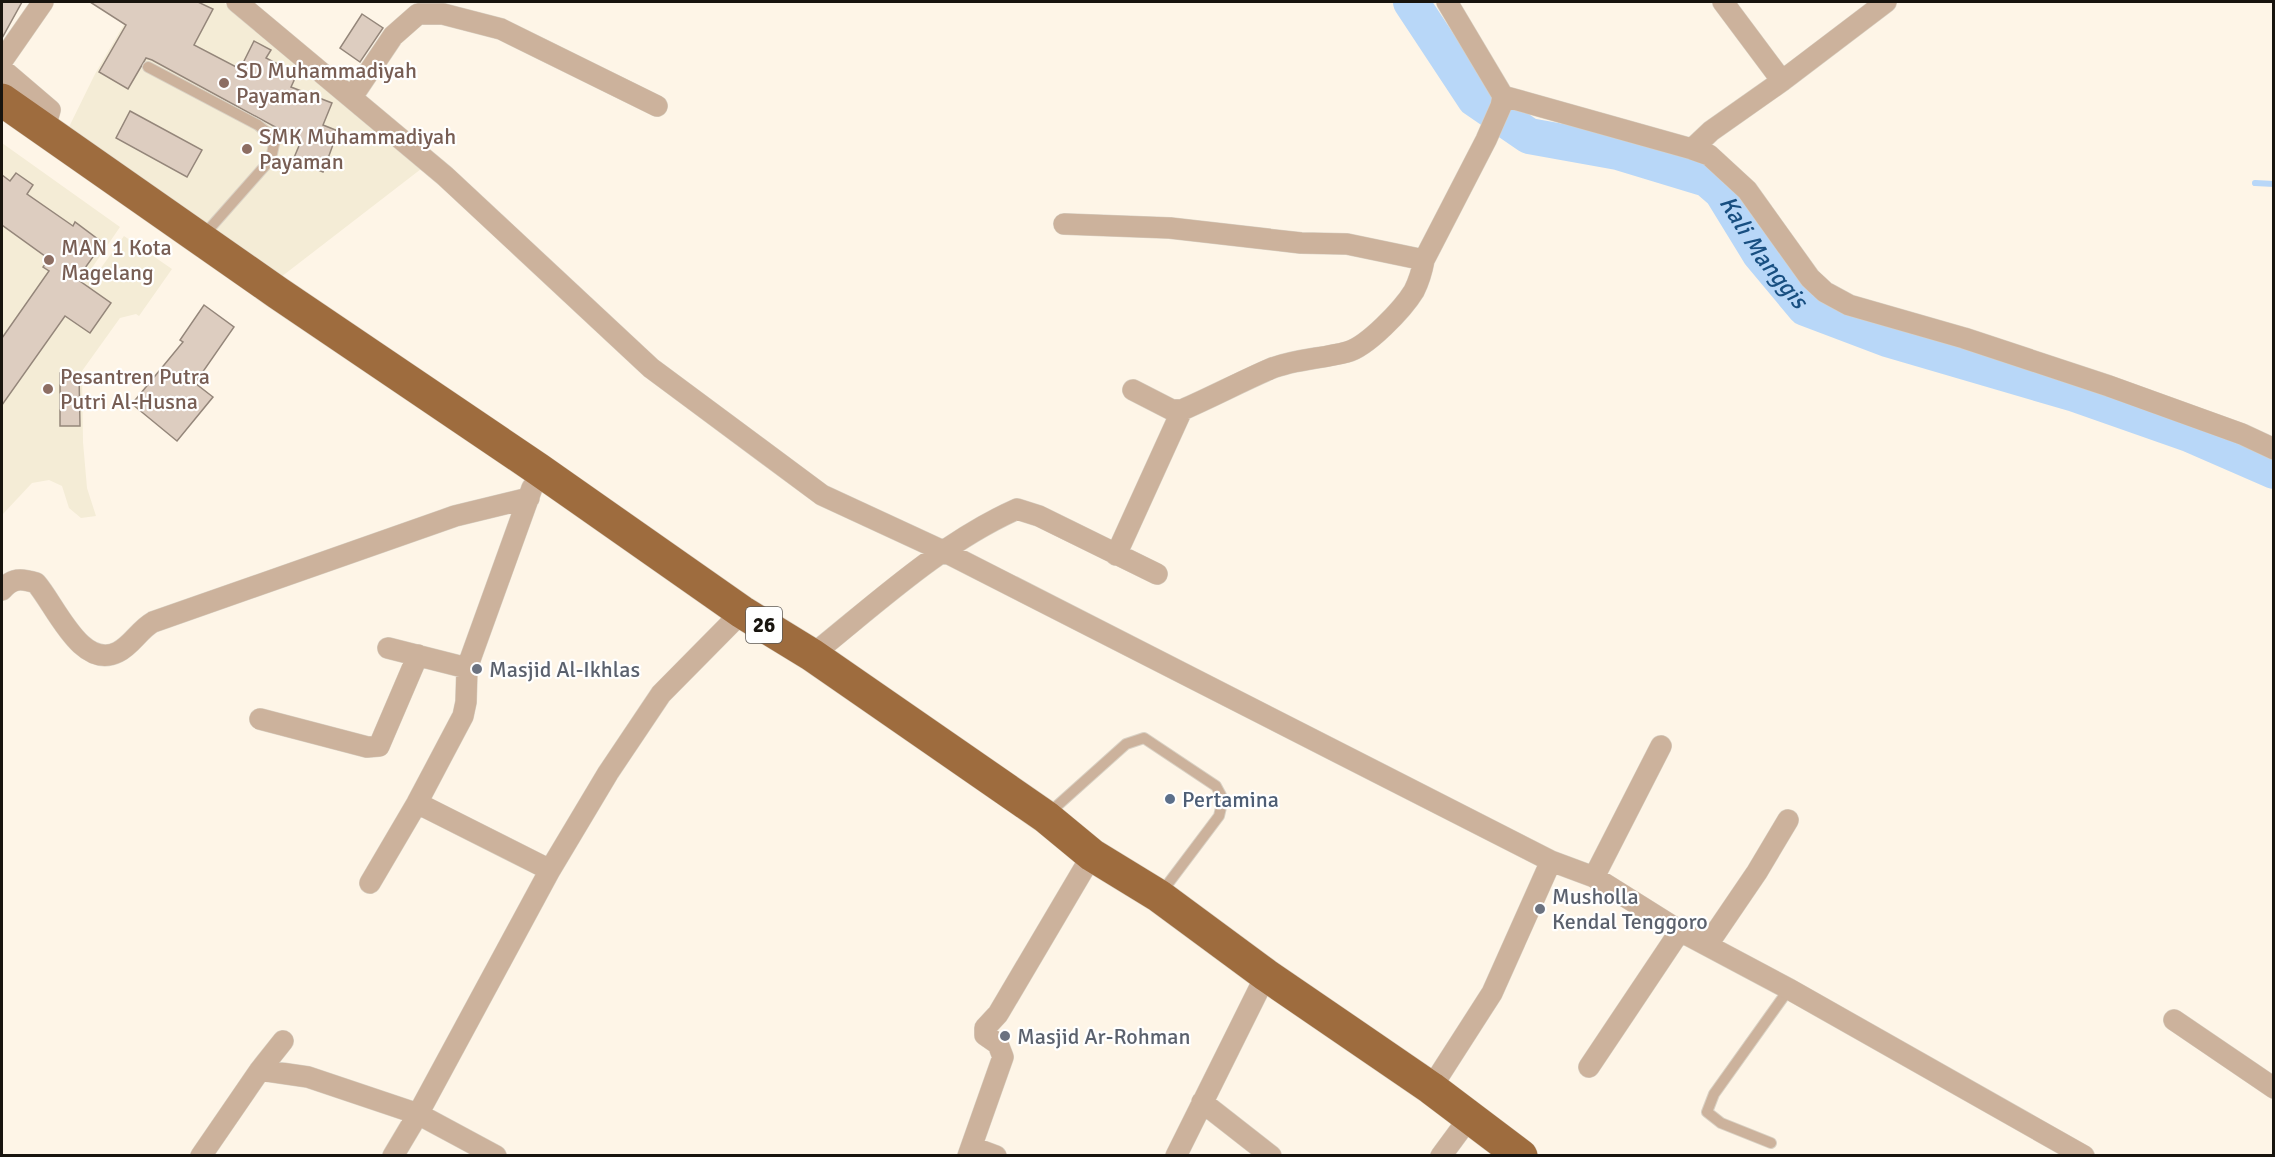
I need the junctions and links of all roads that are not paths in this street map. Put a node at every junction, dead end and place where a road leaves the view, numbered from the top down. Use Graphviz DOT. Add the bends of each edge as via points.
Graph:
graph roads {
  1 [pos="43,2"];
  2 [pos="237,2"];
  3 [pos="1447,2"];
  4 [pos="1723,2"];
  5 [pos="1886,2"];
  6 [pos="2,61"];
  7 [pos="148,67"];
  8 [pos="2,69"];
  9 [pos="1782,81"];
  10 [pos="352,97"];
  11 [pos="1502,101"];
  12 [pos="657,106"];
  13 [pos="7,108"];
  14 [pos="44,131"];
  15 [pos="1692,149"];
  16 [pos="1064,224"];
  17 [pos="201,238"];
  18 [pos="1424,260"];
  19 [pos="1133,390"];
  20 [pos="1182,410"];
  21 [pos="2274,449"];
  22 [pos="533,483"];
  23 [pos="943,551"];
  24 [pos="1116,555"];
  25 [pos="1157,574"];
  26 [pos="2,590"];
  27 [pos="742,612"];
  28 [pos="388,648"];
  29 [pos="418,655"];
  30 [pos="812,655"];
  31 [pos="466,668"];
  32 [pos="260,718"];
  33 [pos="1661,746"];
  34 [pos="417,803"];
  35 [pos="1046,816"];
  36 [pos="1788,820"];
  37 [pos="1092,855"];
  38 [pos="1551,861"];
  39 [pos="549,870"];
  40 [pos="1594,877"];
  41 [pos="370,883"];
  42 [pos="1159,896"];
  43 [pos="1680,931"];
  44 [pos="1708,944"];
  45 [pos="1266,975"];
  46 [pos="1789,989"];
  47 [pos="2174,1020"];
  48 [pos="283,1041"];
  49 [pos="1589,1066"];
  50 [pos="260,1070"];
  51 [pos="1431,1088"];
  52 [pos="2274,1088"];
  53 [pos="1202,1102"];
  54 [pos="418,1114"];
  55 [pos="1469,1118"];
  56 [pos="1772,1143"];
  57 [pos="970,1151"];
  58 [pos="201,1155"];
  59 [pos="393,1155"];
  60 [pos="496,1155"];
  61 [pos="996,1155"];
  62 [pos="1176,1155"];
  63 [pos="1271,1155"];
  64 [pos="1441,1155"];
  65 [pos="1521,1155"];
  66 [pos="2084,1155"];
  1 -- 6 [label="street"];
  2 -- 10 [label="street"];
  3 -- 11 [label="street"];
  4 -- 9 [label="street"];
  5 -- 9 [label="street"];
  7 -- 17 [label="lane" via="258,125 275,139 271,159"];
  8 -- 14 [label="street" via="50,110"];
  9 -- 15 [label="street"];
  10 -- 12 [label="street" via="393,36 418,14 443,14 501,29"];
  10 -- 23 [label="street" via="445,176 651,368 822,495"];
  11 -- 15 [label="street"];
  11 -- 18 [label="street"];
  13 -- 14 [label="highway, 26"];
  14 -- 17 [label="highway, 26"];
  15 -- 21 [label="street" via="1709,155 1747,190 1810,278 1824,292 1849,305 2109,386"];
  16 -- 18 [label="street" via="1170,228 1301,243 1347,244"];
  17 -- 22 [label="highway, 26"];
  18 -- 20 [label="street" via="1413,292 1365,343 1349,352 1270,369"];
  19 -- 20 [label="street" via="1172,410"];
  20 -- 24 [label="street"];
  22 -- 26 [label="street" via="455,516 153,622 116,654 104,656 79,643 36,584 15,579"];
  22 -- 27 [label="highway, 26"];
  22 -- 31 [label="street"];
  23 -- 24 [label="street" via="1017,509"];
  23 -- 30 [label="street"];
  23 -- 38 [label="street"];
  24 -- 25 [label="street"];
  27 -- 30 [label="highway, 26"];
  27 -- 39 [label="street" via="661,694"];
  28 -- 29 [label="street"];
  29 -- 31 [label="street"];
  29 -- 32 [label="street" via="380,746 367,747"];
  30 -- 35 [label="highway, 26"];
  31 -- 34 [label="street" via="463,716"];
  33 -- 40 [label="street"];
  34 -- 39 [label="street"];
  34 -- 41 [label="street"];
  35 -- 37 [label="highway, 26"];
  35 -- 42 [label="lane" via="1126,744 1144,738 1216,786 1223,799 1219,816"];
  36 -- 44 [label="street"];
  37 -- 42 [label="highway, 26"];
  37 -- 57 [label="street" via="998,1014 985,1028 985,1035 998,1044 1003,1057"];
  38 -- 40 [label="street"];
  38 -- 51 [label="street" via="1492,993"];
  39 -- 54 [label="street"];
  40 -- 43 [label="street"];
  42 -- 45 [label="highway, 26"];
  43 -- 44 [label="street"];
  43 -- 49 [label="street"];
  44 -- 46 [label="street"];
  45 -- 51 [label="highway, 26"];
  45 -- 53 [label="street"];
  46 -- 56 [label="lane" via="1714,1094 1707,1112 1721,1123"];
  46 -- 66 [label="street"];
  47 -- 52 [label="street"];
  48 -- 50 [label="street"];
  50 -- 54 [label="street" via="308,1077"];
  50 -- 58 [label="street"];
  51 -- 55 [label="highway, 26"];
  53 -- 62 [label="street"];
  53 -- 63 [label="street"];
  54 -- 59 [label="street"];
  54 -- 60 [label="street"];
  55 -- 64 [label="street"];
  55 -- 65 [label="highway, 26"];
  57 -- 61 [label="street"];
}
